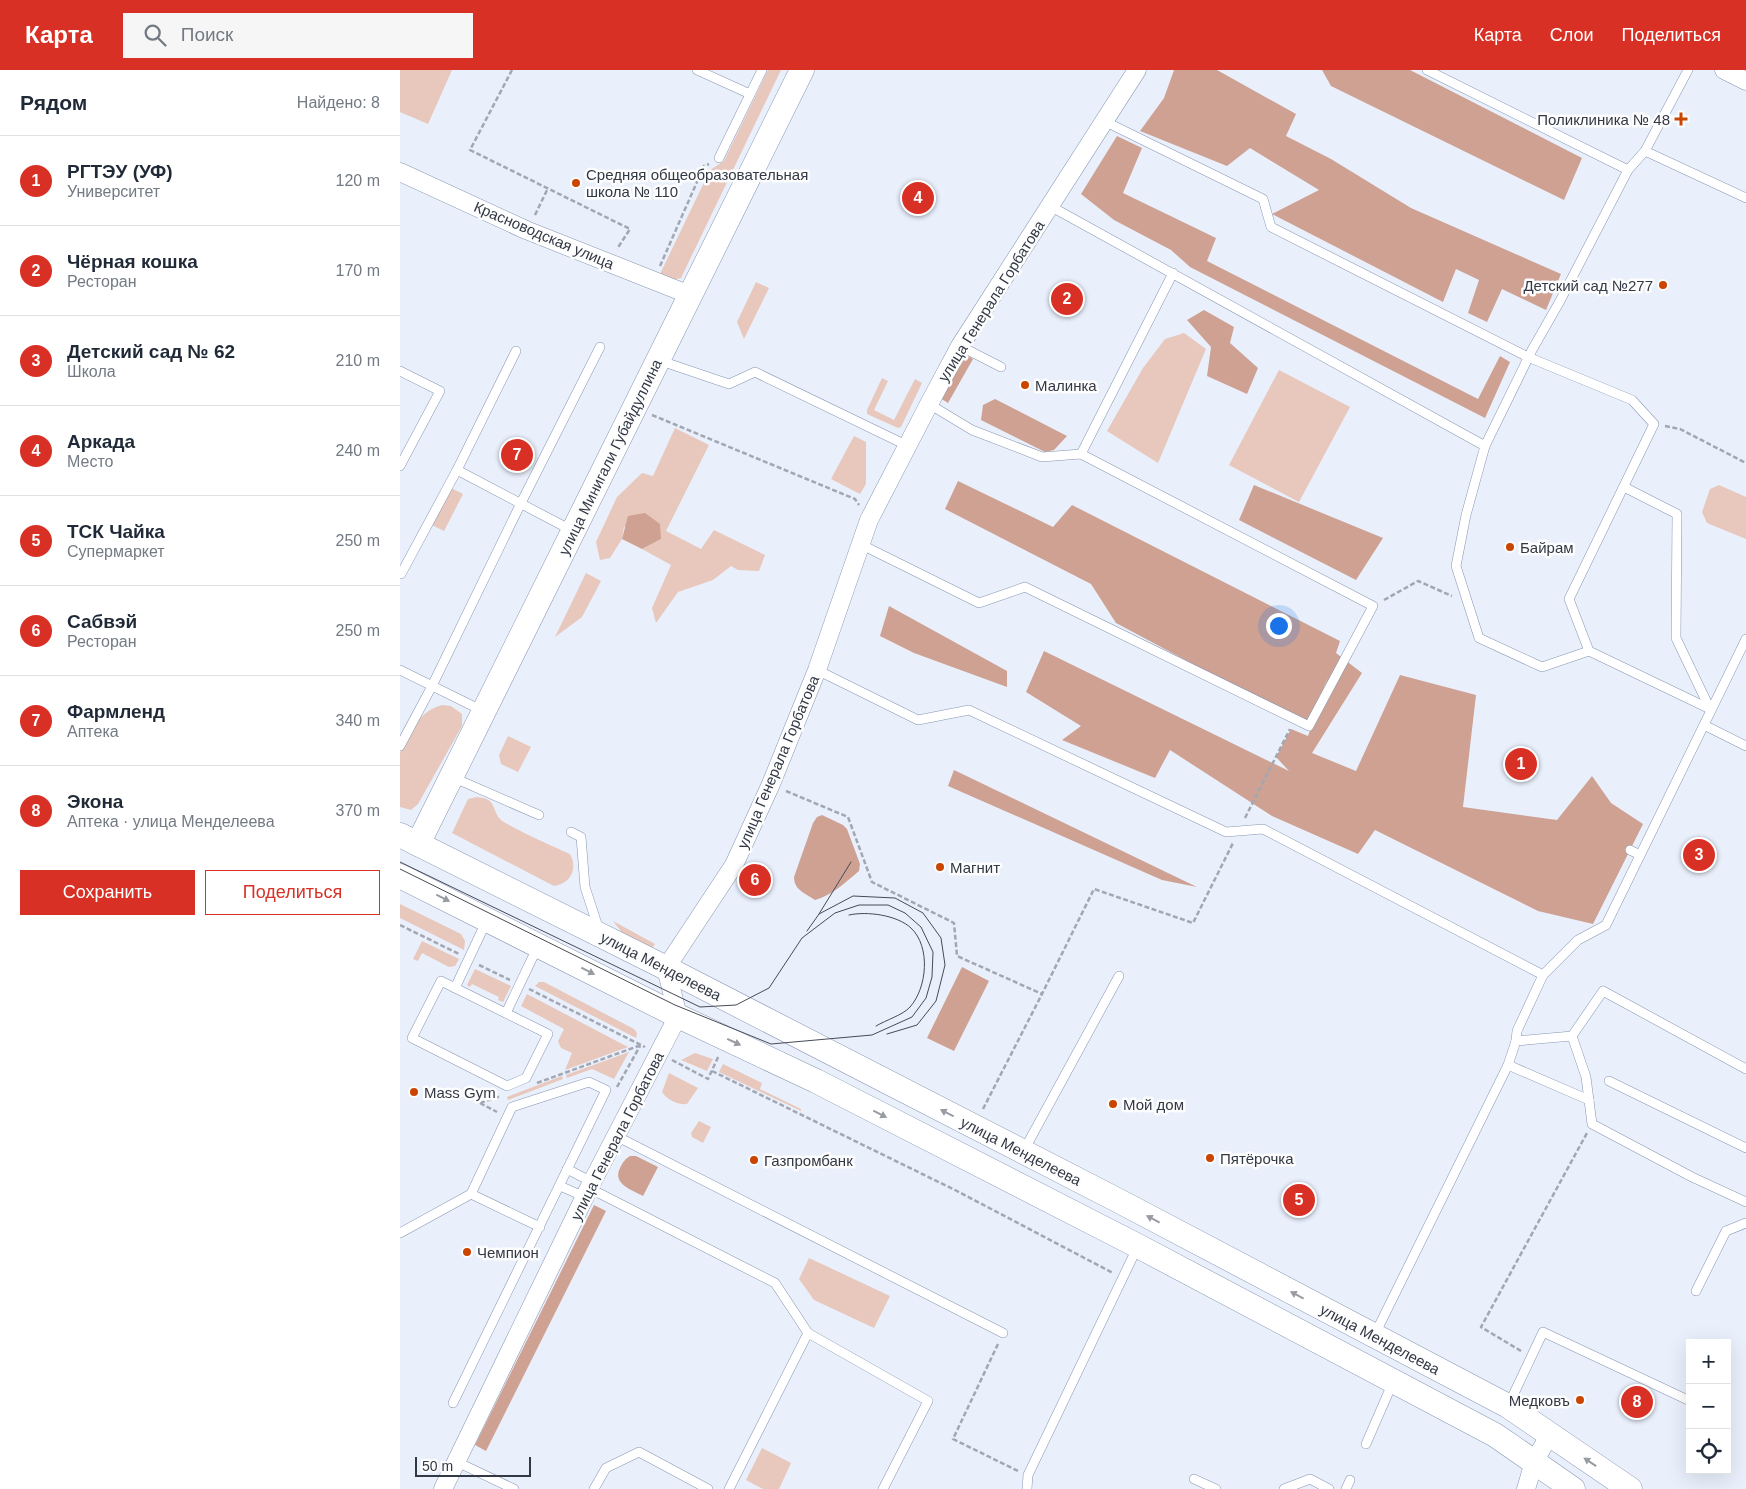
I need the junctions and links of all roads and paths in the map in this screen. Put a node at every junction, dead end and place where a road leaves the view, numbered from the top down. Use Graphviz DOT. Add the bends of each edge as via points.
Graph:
graph roads {
  1 [pos="512,70"];
  2 [pos="697,70"];
  3 [pos="762,70"];
  4 [pos="802,70"];
  5 [pos="1137,70"];
  6 [pos="1427,70"];
  7 [pos="1688,70"];
  8 [pos="1724,70"];
  9 [pos="1746,81"];
  10 [pos="750,94"];
  11 [pos="1104,121"];
  12 [pos="1645,151"];
  13 [pos="719,158"];
  14 [pos="1628,170"];
  15 [pos="400,172"];
  16 [pos="548,188"];
  17 [pos="1746,198"];
  18 [pos="1050,206"];
  19 [pos="526,230"];
  20 [pos="615,252"];
  21 [pos="1173,273"];
  22 [pos="653,281"];
  23 [pos="690,295"];
  24 [pos="960,346"];
  25 [pos="600,347"];
  26 [pos="516,350"];
  27 [pos="1528,357"];
  28 [pos="658,360"];
  29 [pos="1001,367"];
  30 [pos="400,371"];
  31 [pos="929,404"];
  32 [pos="634,408"];
  33 [pos="1654,424"];
  34 [pos="908,446"];
  35 [pos="1485,446"];
  36 [pos="1081,454"];
  37 [pos="1746,463"];
  38 [pos="400,466"];
  39 [pos="457,470"];
  40 [pos="1624,487"];
  41 [pos="521,503"];
  42 [pos="869,520"];
  43 [pos="573,531"];
  44 [pos="860,544"];
  45 [pos="400,574"];
  46 [pos="1467,602"];
  47 [pos="1373,606"];
  48 [pos="1746,639"];
  49 [pos="1588,651"];
  50 [pos="400,670"];
  51 [pos="817,670"];
  52 [pos="432,686"];
  53 [pos="1710,709"];
  54 [pos="484,711"];
  55 [pos="1296,719"];
  56 [pos="1704,725"];
  57 [pos="400,746"];
  58 [pos="1746,746"];
  59 [pos="451,776"];
  60 [pos="771,784"];
  61 [pos="539,815"];
  62 [pos="1239,831"];
  63 [pos="571,832"];
  64 [pos="409,839"];
  65 [pos="1630,850"];
  66 [pos="1640,855"];
  67 [pos="400,876"];
  68 [pos="487,920"];
  69 [pos="400,925"];
  70 [pos="601,935"];
  71 [pos="538,945"];
  72 [pos="468,959"];
  73 [pos="666,968"];
  74 [pos="1543,975"];
  75 [pos="1119,976"];
  76 [pos="520,985"];
  77 [pos="455,988"];
  78 [pos="1042,994"];
  79 [pos="506,1013"];
  80 [pos="678,1016"];
  81 [pos="1572,1036"];
  82 [pos="627,1038"];
  83 [pos="727,1039"];
  84 [pos="1516,1041"];
  85 [pos="659,1054"];
  86 [pos="1508,1065"];
  87 [pos="1746,1069"];
  88 [pos="712,1071"];
  89 [pos="1609,1081"];
  90 [pos="535,1083"];
  91 [pos="508,1093"];
  92 [pos="604,1094"];
  93 [pos="1589,1100"];
  94 [pos="991,1113"];
  95 [pos="507,1118"];
  96 [pos="1592,1124"];
  97 [pos="616,1136"];
  98 [pos="1746,1148"];
  99 [pos="1023,1152"];
  100 [pos="568,1170"];
  101 [pos="560,1186"];
  102 [pos="589,1189"];
  103 [pos="471,1194"];
  104 [pos="1746,1202"];
  105 [pos="1746,1223"];
  106 [pos="540,1227"];
  107 [pos="400,1233"];
  108 [pos="1138,1246"];
  109 [pos="1122,1278"];
  110 [pos="1696,1291"];
  111 [pos="808,1332"];
  112 [pos="1003,1333"];
  113 [pos="1374,1336"];
  114 [pos="1531,1357"];
  115 [pos="1394,1381"];
  116 [pos="1686,1399"];
  117 [pos="453,1403"];
  118 [pos="1508,1406"];
  119 [pos="1550,1434"];
  120 [pos="1366,1444"];
  121 [pos="457,1462"];
  122 [pos="1534,1462"];
  123 [pos="1028,1475"];
  124 [pos="1194,1479"];
  125 [pos="444,1489"];
  126 [pos="514,1489"];
  127 [pos="594,1489"];
  128 [pos="708,1489"];
  129 [pos="729,1489"];
  130 [pos="883,1489"];
  131 [pos="1027,1489"];
  132 [pos="1216,1489"];
  133 [pos="1284,1489"];
  134 [pos="1329,1489"];
  135 [pos="1526,1489"];
  136 [pos="1574,1489"];
  137 [pos="1630,1489"];
  1 -- 16 [label="path" via="470,150"];
  2 -- 10 [label="lane"];
  3 -- 10 [label="lane"];
  4 -- 23 [label="main road, улица Минигали Губайдуллина"];
  5 -- 11 [label="street, улица Генерала Горбатова"];
  6 -- 14 [label="lane"];
  7 -- 12 [label="lane"];
  8 -- 9 [label="street"];
  10 -- 13 [label="lane"];
  11 -- 18 [label="street, улица Генерала Горбатова"];
  11 -- 27 [label="lane" via="1263,199 1271,227"];
  12 -- 14 [label="lane"];
  12 -- 17 [label="lane"];
  13 -- 22 [label="path" via="704,166"];
  14 -- 27 [label="lane"];
  15 -- 19 [label="street, Красноводская улица"];
  16 -- 19 [label="path"];
  16 -- 20 [label="path" via="630,229"];
  18 -- 21 [label="lane"];
  18 -- 24 [label="street, улица Генерала Горбатова"];
  19 -- 22 [label="street, Красноводская улица"];
  21 -- 35 [label="lane"];
  21 -- 36 [label="lane"];
  22 -- 23 [label="street, Красноводская улица"];
  23 -- 28 [label="main road, улица Минигали Губайдуллина"];
  24 -- 29 [label="lane"];
  24 -- 31 [label="street, улица Генерала Горбатова"];
  25 -- 41 [label="lane"];
  26 -- 39 [label="lane"];
  27 -- 33 [label="lane" via="1632,400"];
  27 -- 35 [label="lane"];
  28 -- 32 [label="main road, улица Минигали Губайдуллина"];
  28 -- 34 [label="lane" via="729,384 755,372"];
  30 -- 38 [label="lane" via="440,390"];
  31 -- 34 [label="street, улица Генерала Горбатова"];
  31 -- 36 [label="lane" via="972,430 1042,457"];
  32 -- 42 [label="path" via="855,499"];
  32 -- 43 [label="main road, улица Минигали Губайдуллина"];
  33 -- 37 [label="path" via="1680,429"];
  33 -- 40 [label="lane"];
  34 -- 42 [label="street, улица Генерала Горбатова"];
  35 -- 46 [label="lane" via="1456,566"];
  36 -- 47 [label="lane"];
  39 -- 41 [label="lane"];
  39 -- 45 [label="lane"];
  40 -- 49 [label="lane" via="1569,599"];
  40 -- 53 [label="lane" via="1677,514 1676,638"];
  41 -- 43 [label="lane"];
  41 -- 52 [label="lane"];
  42 -- 44 [label="street, улица Генерала Горбатова"];
  43 -- 54 [label="main road, улица Минигали Губайдуллина"];
  44 -- 51 [label="street, улица Генерала Горбатова"];
  44 -- 55 [label="lane" via="979,603 1025,587"];
  46 -- 47 [label="path" via="1418,581"];
  46 -- 49 [label="lane" via="1479,638 1542,667"];
  47 -- 55 [label="lane" via="1309,726"];
  48 -- 53 [label="lane"];
  49 -- 53 [label="lane"];
  50 -- 52 [label="lane"];
  51 -- 60 [label="street, улица Генерала Горбатова"];
  51 -- 62 [label="lane" via="918,720 969,710 1226,832"];
  52 -- 54 [label="lane"];
  52 -- 57 [label="lane"];
  53 -- 56 [label="lane"];
  54 -- 59 [label="main road, улица Минигали Губайдуллина"];
  55 -- 62 [label="path"];
  56 -- 58 [label="lane"];
  56 -- 66 [label="lane"];
  59 -- 61 [label="lane"];
  59 -- 64 [label="main road, улица Минигали Губайдуллина"];
  60 -- 73 [label="street, улица Генерала Горбатова" via="734,865"];
  60 -- 78 [label="path" via="848,817 872,882 954,924 957,956"];
  62 -- 74 [label="lane" via="1263,830"];
  62 -- 78 [label="path" via="1194,923 1094,889"];
  63 -- 70 [label="lane" via="581,837 585,887"];
  64 -- 70 [label="main road, улица Менделеева"];
  65 -- 66 [label="lane"];
  66 -- 74 [label="lane" via="1606,925 1578,940"];
  67 -- 68 [label="main road, улица Менделеева, one-way"];
  68 -- 71 [label="main road, улица Менделеева"];
  68 -- 72 [label="lane"];
  69 -- 72 [label="path"];
  70 -- 73 [label="main road, улица Менделеева"];
  71 -- 76 [label="lane"];
  71 -- 80 [label="main road, улица Менделеева, one-way"];
  72 -- 76 [label="path"];
  72 -- 77 [label="lane"];
  73 -- 80 [label="street"];
  99 -- 73 [label="main road, улица Менделеева, one-way"];
  74 -- 84 [label="lane"];
  75 -- 99 [label="lane"];
  76 -- 79 [label="lane"];
  76 -- 82 [label="path"];
  77 -- 79 [label="lane"];
  77 -- 79 [label="lane" via="441,981 412,1038 507,1086 526,1078 548,1034"];
  78 -- 94 [label="path" via="983,1109"];
  80 -- 83 [label="main road, улица Менделеева"];
  80 -- 85 [label="street, улица Генерала Горбатова"];
  81 -- 84 [label="lane"];
  81 -- 87 [label="lane" via="1603,991"];
  81 -- 93 [label="lane" via="1586,1077"];
  83 -- 88 [label="path"];
  83 -- 108 [label="main road, улица Менделеева, one-way" via="816,1081"];
  84 -- 86 [label="lane"];
  85 -- 88 [label="path" via="708,1079"];
  85 -- 97 [label="street, улица Генерала Горбатова"];
  86 -- 93 [label="lane"];
  86 -- 113 [label="lane"];
  88 -- 109 [label="path" via="955,1190"];
  89 -- 98 [label="lane"];
  90 -- 92 [label="path" via="641,1045 611,1097"];
  91 -- 95 [label="path" via="480,1103"];
  92 -- 95 [label="lane" via="606,1090 589,1082 512,1107"];
  92 -- 100 [label="lane"];
  93 -- 96 [label="lane"];
  95 -- 103 [label="lane"];
  96 -- 104 [label="lane"];
  96 -- 114 [label="path" via="1481,1327"];
  97 -- 102 [label="street, улица Генерала Горбатова"];
  97 -- 112 [label="lane"];
  113 -- 99 [label="main road, улица Менделеева, one-way"];
  100 -- 101 [label="lane"];
  100 -- 102 [label="lane"];
  101 -- 102 [label="lane"];
  101 -- 106 [label="lane"];
  102 -- 111 [label="lane" via="775,1283"];
  102 -- 121 [label="street, улица Генерала Горбатова"];
  103 -- 106 [label="lane"];
  103 -- 107 [label="lane"];
  105 -- 110 [label="lane" via="1726,1231"];
  106 -- 117 [label="lane"];
  108 -- 109 [label="lane"];
  108 -- 115 [label="main road, улица Менделеева"];
  109 -- 123 [label="lane"];
  111 -- 129 [label="lane"];
  111 -- 130 [label="lane" via="928,1401"];
  112 -- 123 [label="path" via="954,1439"];
  113 -- 118 [label="main road, улица Менделеева"];
  114 -- 116 [label="lane" via="1544,1332"];
  114 -- 118 [label="lane"];
  115 -- 120 [label="lane"];
  115 -- 122 [label="main road, улица Менделеева" via="1495,1436"];
  118 -- 119 [label="main road, улица Менделеева"];
  119 -- 122 [label="street"];
  137 -- 119 [label="main road, улица Менделеева, one-way"];
  121 -- 125 [label="street, улица Генерала Горбатова"];
  121 -- 126 [label="lane"];
  122 -- 135 [label="street"];
  122 -- 136 [label="main road, улица Менделеева"];
  123 -- 131 [label="lane"];
  124 -- 132 [label="lane"];
  127 -- 128 [label="lane" via="606,1468 639,1452"];
  133 -- 134 [label="lane" via="1310,1479"];
}
